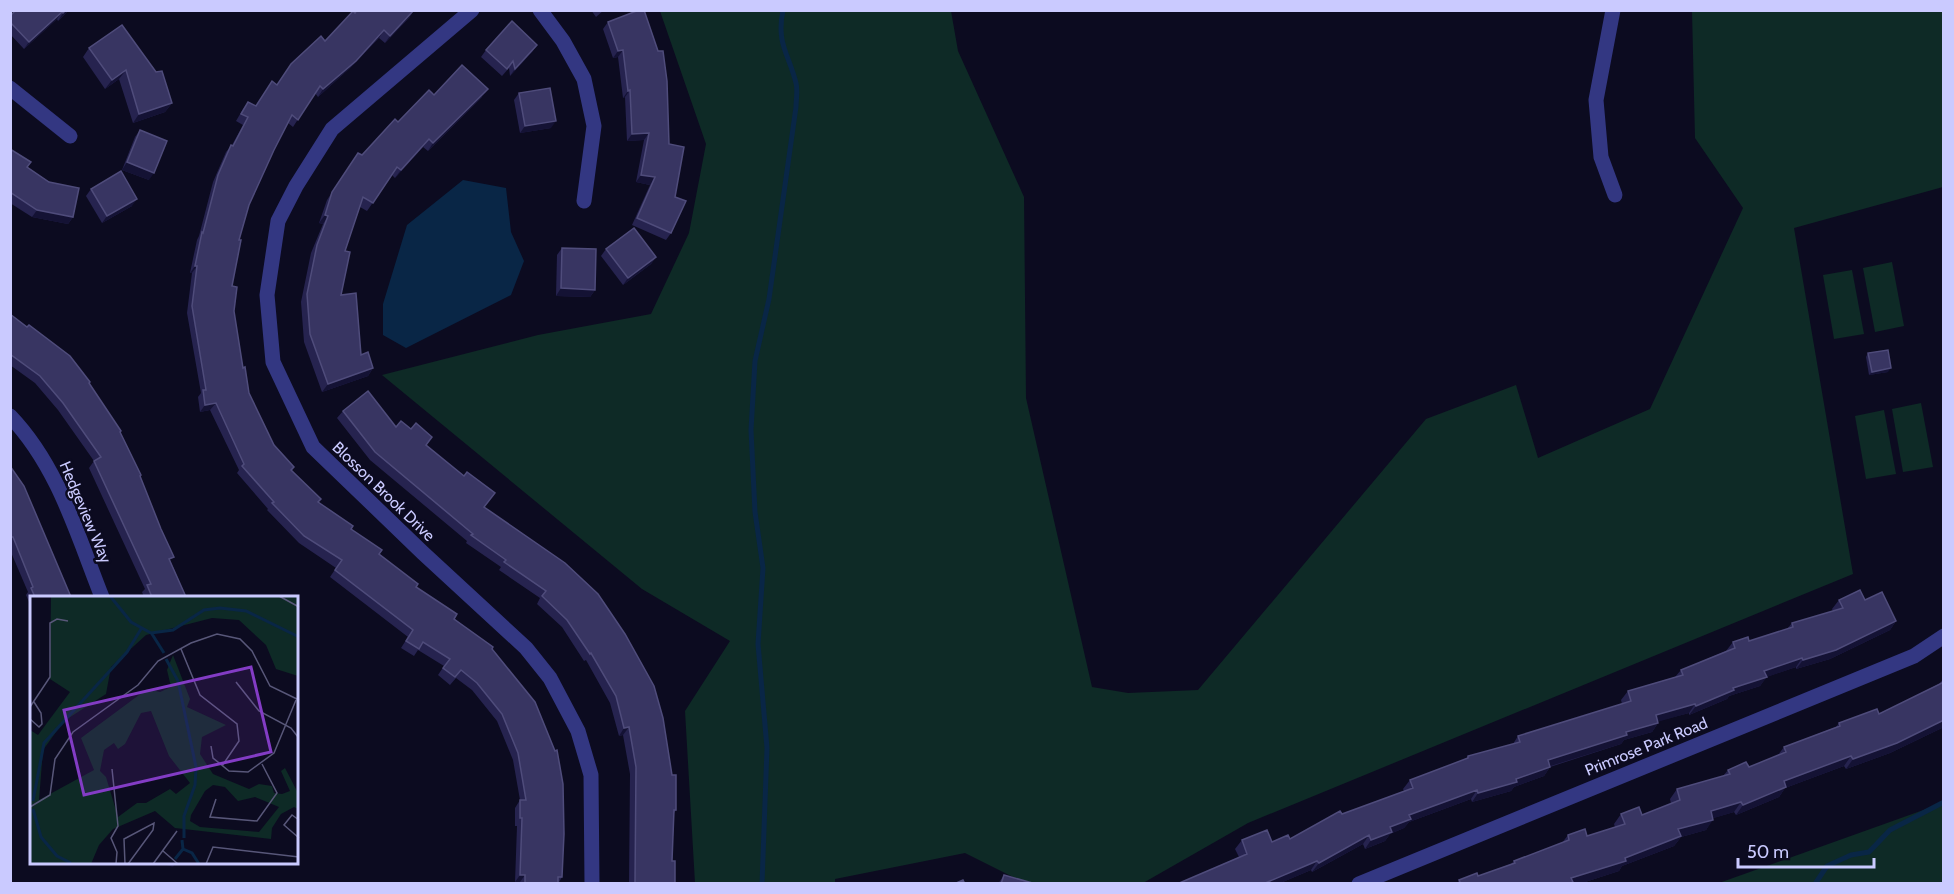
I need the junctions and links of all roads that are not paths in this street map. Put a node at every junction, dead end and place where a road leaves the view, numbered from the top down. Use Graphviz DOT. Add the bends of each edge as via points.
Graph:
graph roads {
  1 [pos="472,10"];
  2 [pos="540,10"];
  3 [pos="1613,10"];
  4 [pos="10,88"];
  5 [pos="69,136"];
  6 [pos="1615,195"];
  7 [pos="584,201"];
  8 [pos="10,416"];
  9 [pos="102,596"];
  10 [pos="1944,636"];
  11 [pos="592,884"];
  12 [pos="1359,884"];
  1 -- 11 [label="street, Blosson Brook Drive" via="332,129 296,186 279,221 267,295 273,362 314,447 526,648 550,678 578,731 591,775"];
  2 -- 7 [label="street" via="584,80 594,126"];
  3 -- 6 [label="street" via="1596,100 1601,157"];
  4 -- 5 [label="street"];
  8 -- 9 [label="street, Hedgeview Way" via="28,435 55,478"];
  10 -- 12 [label="street, Primrose Park Road" via="1914,656"];
}
